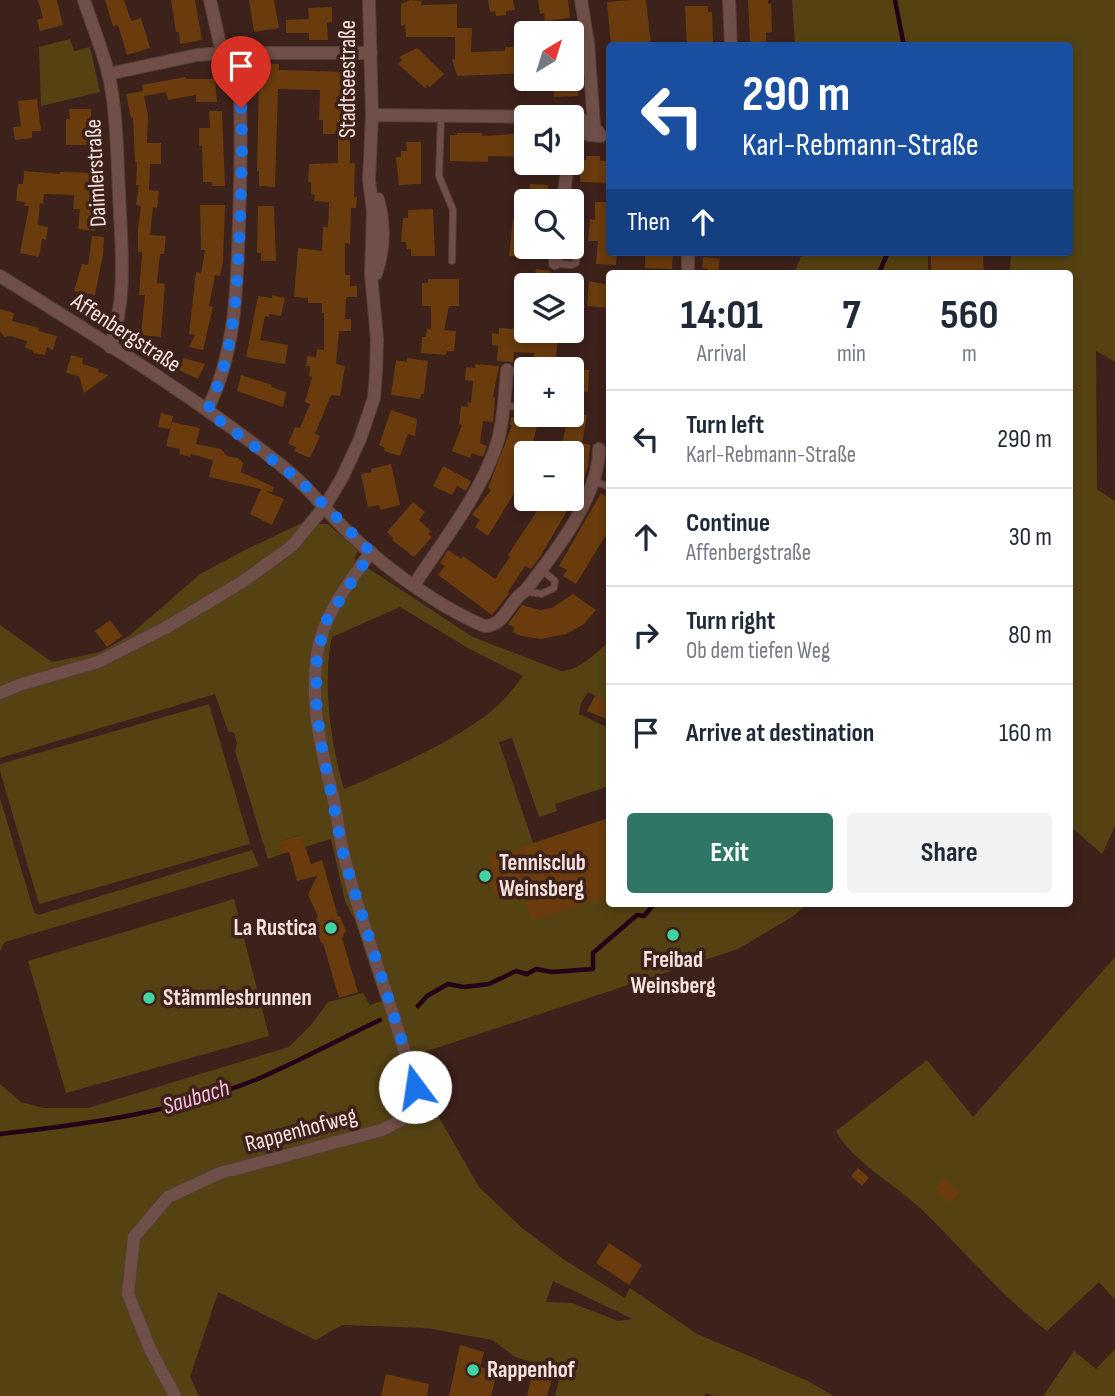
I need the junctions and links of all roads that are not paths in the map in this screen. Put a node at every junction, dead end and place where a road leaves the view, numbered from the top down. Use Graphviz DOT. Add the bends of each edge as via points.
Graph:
graph roads {
  1 [pos="84,0"];
  2 [pos="210,0"];
  3 [pos="369,0"];
  4 [pos="581,0"];
  5 [pos="729,0"];
  6 [pos="731,42"];
  7 [pos="584,43"];
  8 [pos="588,43"];
  9 [pos="222,53"];
  10 [pos="238,53"];
  11 [pos="370,53"];
  12 [pos="108,74"];
  13 [pos="372,115"];
  14 [pos="441,116"];
  15 [pos="514,117"];
  16 [pos="584,121"];
  17 [pos="594,125"];
  18 [pos="584,133"];
  19 [pos="605,136"];
  20 [pos="556,259"];
  21 [pos="576,259"];
  22 [pos="452,261"];
  23 [pos="555,263"];
  24 [pos="0,276"];
  25 [pos="110,346"];
  26 [pos="507,370"];
  27 [pos="514,371"];
  28 [pos="505,405"];
  29 [pos="514,407"];
  30 [pos="207,411"];
  31 [pos="603,454"];
  32 [pos="594,481"];
  33 [pos="606,486"];
  34 [pos="325,506"];
  35 [pos="371,552"];
  36 [pos="542,570"];
  37 [pos="414,585"];
  38 [pos="526,591"];
  39 [pos="0,693"];
  40 [pos="175,1396"];
  1 -- 12 [label="street, Daimlerstraße"];
  2 -- 9 [label="street"];
  3 -- 11 [label="street, Stadtseestraße"];
  4 -- 8 [label="street"];
  5 -- 6 [label="street"];
  7 -- 8 [label="lane"];
  8 -- 17 [label="street"];
  9 -- 10 [label="street"];
  9 -- 12 [label="street"];
  10 -- 11 [label="street"];
  10 -- 30 [label="street" via="242,131 237,280 223,371"];
  11 -- 13 [label="street, Stadtseestraße"];
  12 -- 25 [label="street, Daimlerstraße" via="122,261 121,303"];
  13 -- 14 [label="street"];
  13 -- 34 [label="street, Stadtseestraße" via="374,398 360,439"];
  14 -- 15 [label="street"];
  14 -- 22 [label="lane" via="439,176 453,210"];
  16 -- 17 [label="street"];
  17 -- 19 [label="street"];
  18 -- 19 [label="street"];
  20 -- 23 [label="street"];
  21 -- 23 [label="lane" via="571,265"];
  24 -- 25 [label="street, Affenbergstraße"];
  25 -- 30 [label="street, Affenbergstraße"];
  26 -- 27 [label="lane"];
  26 -- 28 [label="street"];
  28 -- 29 [label="lane"];
  28 -- 37 [label="street" via="498,440 475,492"];
  30 -- 34 [label="street, Affenbergstraße" via="298,479"];
  31 -- 32 [label="street"];
  32 -- 33 [label="lane"];
  32 -- 36 [label="street" via="567,535"];
  34 -- 35 [label="street, Affenbergstraße"];
  34 -- 39 [label="street, Stadtseestraße" via="278,557 213,600 98,662"];
  35 -- 37 [label="street, Affenbergstraße"];
  35 -- 40 [label="street, Rappenhofweg" via="326,621 317,655 316,699 344,858 419,1104 382,1130 220,1173 168,1197 134,1237 128,1294"];
  36 -- 38 [label="street"];
  36 -- 38 [label="lane" via="555,581 554,588 541,594"];
  37 -- 38 [label="street, Affenbergstraße" via="474,622 491,627"];
}
